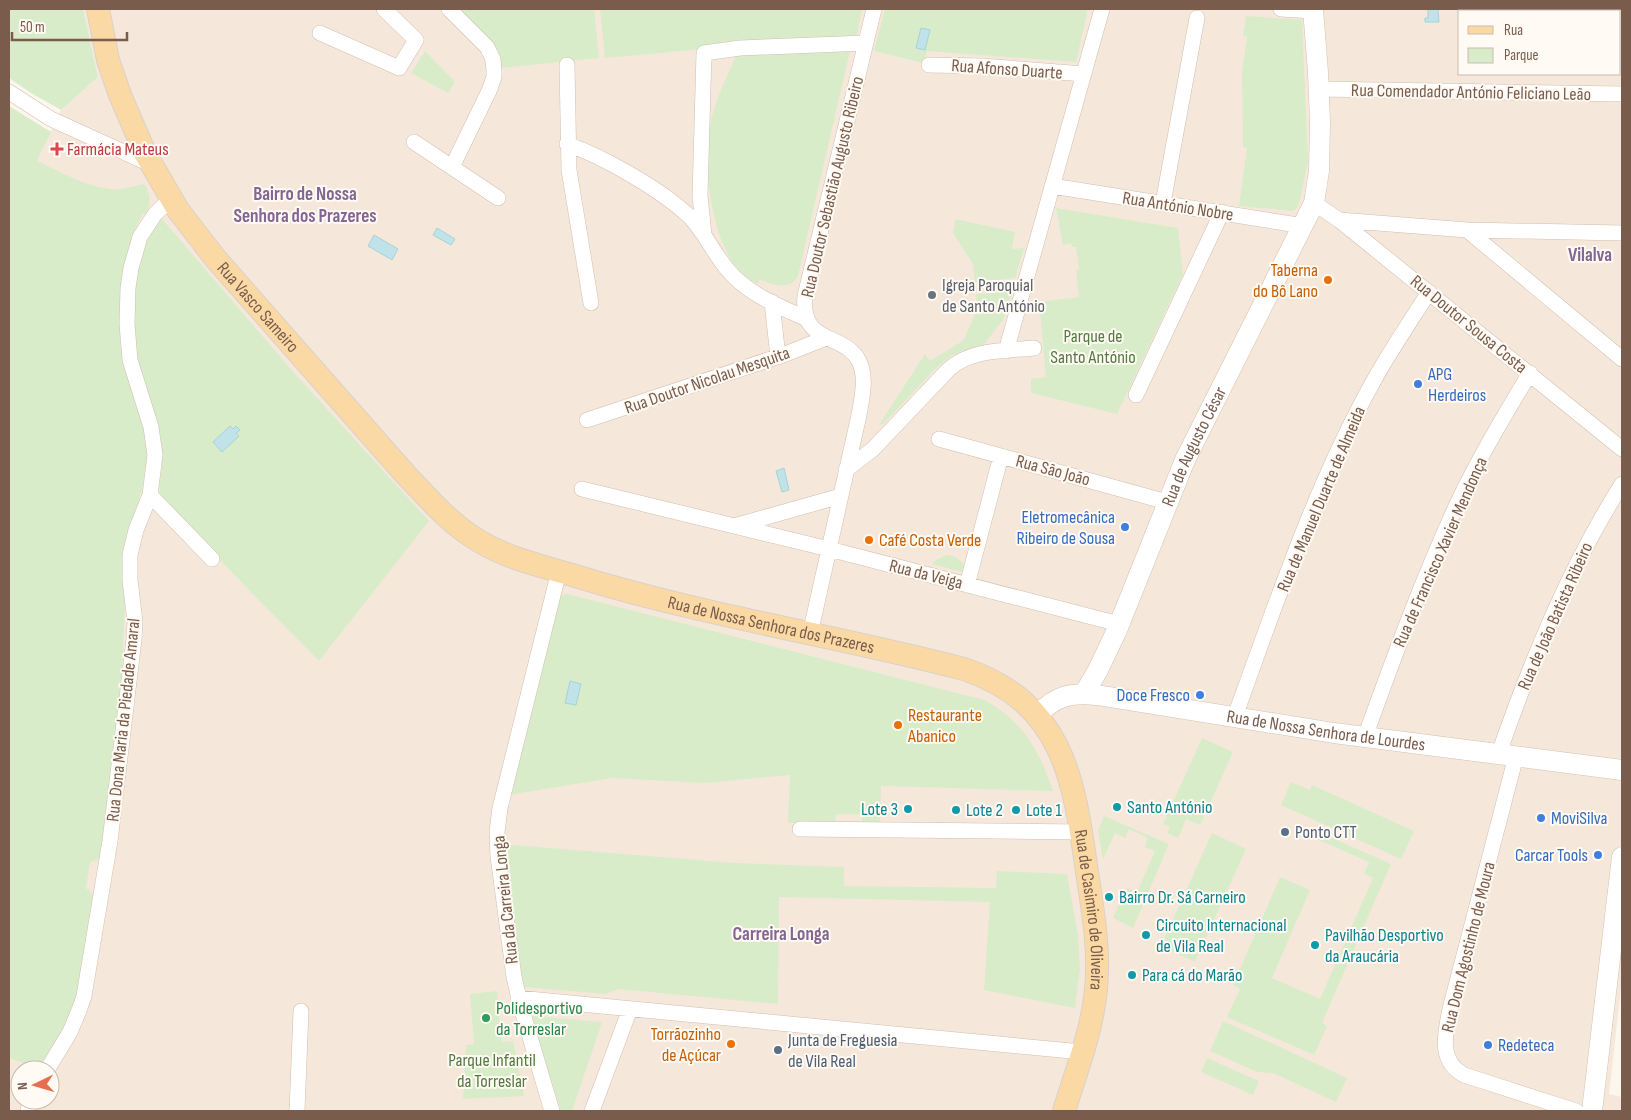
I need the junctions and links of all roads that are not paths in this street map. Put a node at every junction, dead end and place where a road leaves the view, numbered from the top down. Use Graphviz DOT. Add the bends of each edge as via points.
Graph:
graph roads {
  1 [pos="98,9"];
  2 [pos="384,9"];
  3 [pos="449,9"];
  4 [pos="874,9"];
  5 [pos="1102,9"];
  6 [pos="1281,9"];
  7 [pos="1313,10"];
  8 [pos="1197,18"];
  9 [pos="320,33"];
  10 [pos="866,43"];
  11 [pos="567,65"];
  12 [pos="929,65"];
  13 [pos="1084,74"];
  14 [pos="1319,89"];
  15 [pos="9,92"];
  16 [pos="1622,94"];
  17 [pos="414,142"];
  18 [pos="567,144"];
  19 [pos="152,165"];
  20 [pos="452,167"];
  21 [pos="1052,186"];
  22 [pos="498,198"];
  23 [pos="171,199"];
  24 [pos="1163,203"];
  25 [pos="1314,204"];
  26 [pos="1222,212"];
  27 [pos="1339,220"];
  28 [pos="1304,226"];
  29 [pos="1467,230"];
  30 [pos="1622,233"];
  31 [pos="704,235"];
  32 [pos="1429,292"];
  33 [pos="772,302"];
  34 [pos="591,303"];
  35 [pos="808,318"];
  36 [pos="826,338"];
  37 [pos="1034,348"];
  38 [pos="1006,351"];
  39 [pos="778,357"];
  40 [pos="1622,359"];
  41 [pos="1530,373"];
  42 [pos="1136,395"];
  43 [pos="588,420"];
  44 [pos="939,439"];
  45 [pos="1622,449"];
  46 [pos="1001,456"];
  47 [pos="846,470"];
  48 [pos="1622,484"];
  49 [pos="582,489"];
  50 [pos="150,495"];
  51 [pos="841,496"];
  52 [pos="1167,502"];
  53 [pos="732,526"];
  54 [pos="829,549"];
  55 [pos="498,551"];
  56 [pos="212,559"];
  57 [pos="559,571"];
  58 [pos="967,585"];
  59 [pos="1119,624"];
  60 [pos="810,634"];
  61 [pos="1084,694"];
  62 [pos="1037,715"];
  63 [pos="1235,716"];
  64 [pos="1365,737"];
  65 [pos="1508,755"];
  66 [pos="1622,770"];
  67 [pos="800,829"];
  68 [pos="1081,832"];
  69 [pos="1622,857"];
  70 [pos="518,998"];
  71 [pos="630,1009"];
  72 [pos="301,1011"];
  73 [pos="1082,1052"];
  74 [pos="53,1060"];
  75 [pos="297,1111"];
  76 [pos="552,1111"];
  77 [pos="592,1111"];
  78 [pos="1064,1111"];
  79 [pos="1576,1111"];
  80 [pos="1592,1111"];
  1 -- 19 [label="main road, Rua Vasco Sameiro" via="115,84"];
  2 -- 9 [label="street" via="416,40 399,68"];
  3 -- 20 [label="street" via="487,47 494,71 489,91"];
  4 -- 10 [label="street, Rua Doutor Sebastião Augusto Ribeiro"];
  5 -- 13 [label="street"];
  6 -- 7 [label="street"];
  7 -- 14 [label="street, Rua de Augusto César"];
  8 -- 24 [label="street"];
  10 -- 31 [label="street" via="740,48 704,53 700,173"];
  10 -- 35 [label="street, Rua Doutor Sebastião Augusto Ribeiro" via="806,291 804,302"];
  11 -- 18 [label="street"];
  12 -- 13 [label="street, Rua Afonso Duarte"];
  13 -- 21 [label="street"];
  14 -- 16 [label="street, Rua Comendador António Feliciano Leão"];
  14 -- 25 [label="street, Rua de Augusto César" via="1319,171"];
  15 -- 19 [label="street" via="51,119"];
  17 -- 20 [label="street"];
  18 -- 31 [label="street" via="597,156 658,192 688,215"];
  18 -- 34 [label="street" via="570,183"];
  19 -- 23 [label="main road, Rua Vasco Sameiro"];
  20 -- 22 [label="street"];
  21 -- 24 [label="street, Rua António Nobre"];
  21 -- 38 [label="street"];
  23 -- 50 [label="street, Rua Dona Maria da Piedade Amaral" via="155,214 140,237 131,268 127,308 130,360 154,442"];
  23 -- 55 [label="main road, Rua Vasco Sameiro" via="214,258 406,475 456,524 479,542"];
  24 -- 26 [label="street, Rua António Nobre"];
  25 -- 27 [label="street, Rua Doutor Sousa Costa"];
  25 -- 28 [label="street, Rua de Augusto César"];
  26 -- 28 [label="street, Rua António Nobre"];
  26 -- 42 [label="street"];
  27 -- 29 [label="street"];
  27 -- 32 [label="street, Rua Doutor Sousa Costa"];
  28 -- 52 [label="street, Rua de Augusto César"];
  29 -- 30 [label="street"];
  29 -- 40 [label="street"];
  31 -- 33 [label="street" via="732,276"];
  32 -- 41 [label="street, Rua Doutor Sousa Costa"];
  32 -- 63 [label="street, Rua de Manuel Duarte de Almeida" via="1372,382 1334,462 1304,530"];
  33 -- 35 [label="street"];
  33 -- 39 [label="street"];
  35 -- 36 [label="street, Rua Doutor Sebastião Augusto Ribeiro" via="816,332"];
  36 -- 39 [label="street, Rua Doutor Nicolau Mesquita"];
  36 -- 47 [label="street, Rua Doutor Sebastião Augusto Ribeiro" via="851,351 859,361 863,381"];
  37 -- 38 [label="street"];
  38 -- 47 [label="street" via="978,354 959,361 873,450"];
  39 -- 43 [label="street, Rua Doutor Nicolau Mesquita"];
  41 -- 45 [label="street, Rua Doutor Sousa Costa"];
  41 -- 64 [label="street, Rua de Francisco Xavier Mendonça" via="1460,498 1393,658"];
  44 -- 46 [label="street, Rua São João"];
  46 -- 52 [label="street, Rua São João"];
  46 -- 58 [label="street"];
  47 -- 51 [label="street, Rua Doutor Sebastião Augusto Ribeiro"];
  48 -- 65 [label="street, Rua de João Batista Ribeiro" via="1558,602 1519,695"];
  49 -- 53 [label="street, Rua da Veiga"];
  50 -- 56 [label="street"];
  50 -- 74 [label="street, Rua Dona Maria da Piedade Amaral" via="130,555 134,639 110,842 96,929 80,1008"];
  51 -- 53 [label="street, Rua da Veiga"];
  51 -- 54 [label="street, Rua Doutor Sebastião Augusto Ribeiro"];
  52 -- 59 [label="street, Rua de Augusto César"];
  53 -- 54 [label="street, Rua da Veiga"];
  54 -- 58 [label="street, Rua da Veiga"];
  54 -- 60 [label="street, Rua Doutor Sebastião Augusto Ribeiro"];
  55 -- 57 [label="main road, Rua de Nossa Senhora dos Prazeres"];
  57 -- 60 [label="main road, Rua de Nossa Senhora dos Prazeres" via="608,586"];
  57 -- 70 [label="street, Rua da Carreira Longa" via="498,820 499,870"];
  58 -- 59 [label="street, Rua da Veiga"];
  59 -- 61 [label="street, Rua de Augusto César"];
  60 -- 62 [label="main road, Rua de Nossa Senhora dos Prazeres" via="974,673 993,680"];
  61 -- 62 [label="street, Rua de Nossa Senhora de Lourdes" via="1054,700"];
  61 -- 63 [label="street, Rua de Nossa Senhora de Lourdes"];
  62 -- 68 [label="main road, Rua de Casimiro de Oliveira" via="1064,763"];
  63 -- 64 [label="street, Rua de Nossa Senhora de Lourdes"];
  64 -- 65 [label="street, Rua de Nossa Senhora de Lourdes"];
  65 -- 66 [label="street, Rua de Nossa Senhora de Lourdes"];
  65 -- 79 [label="street, Rua Dom Agostinho de Moura" via="1450,1009 1445,1049 1451,1065 1464,1075"];
  67 -- 68 [label="street"];
  68 -- 73 [label="main road, Rua de Casimiro de Oliveira" via="1093,912 1097,972 1091,1020"];
  69 -- 80 [label="street"];
  70 -- 71 [label="street"];
  70 -- 76 [label="street, Rua da Carreira Longa"];
  71 -- 73 [label="street"];
  71 -- 77 [label="street"];
  72 -- 75 [label="street"];
  73 -- 78 [label="main road, Rua de Casimiro de Oliveira"];
}
